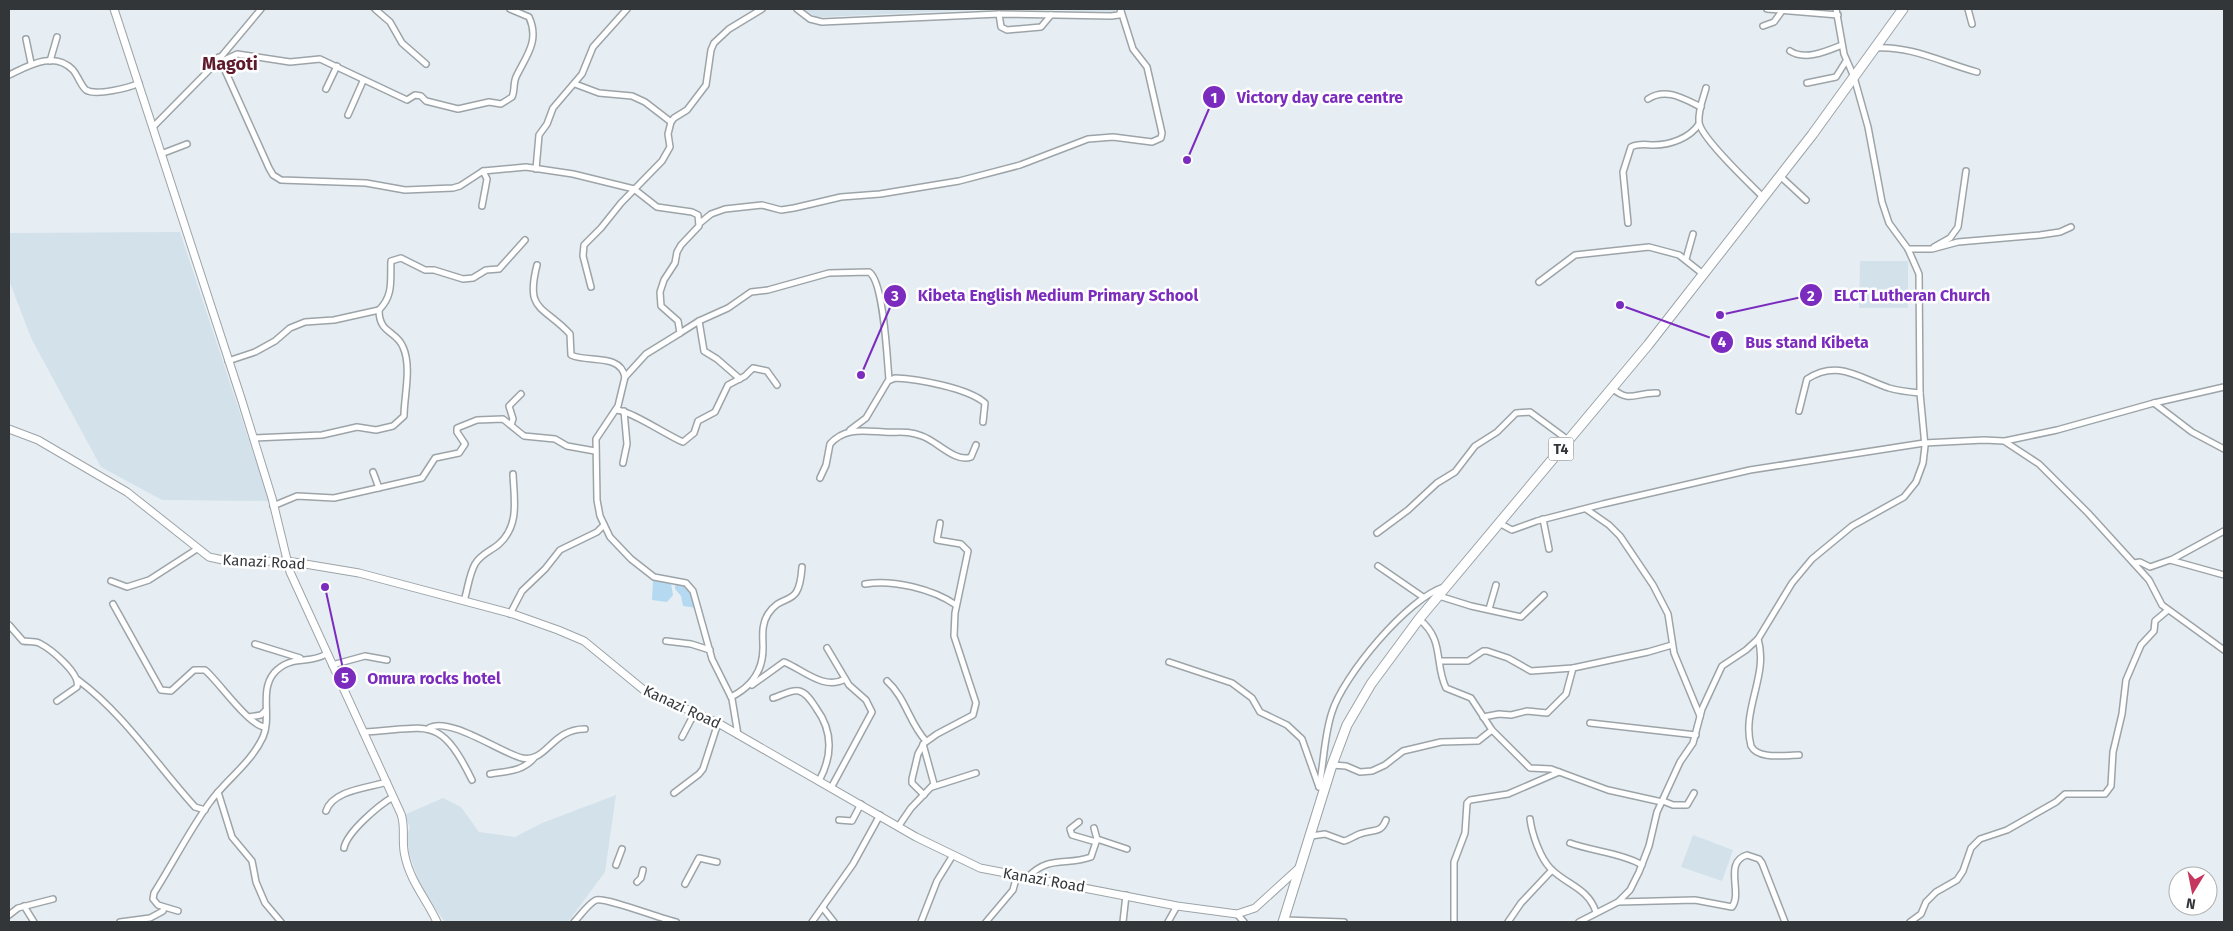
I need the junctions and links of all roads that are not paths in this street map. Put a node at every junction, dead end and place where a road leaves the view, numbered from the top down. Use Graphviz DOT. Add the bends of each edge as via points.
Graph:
graph roads {
  1 [pos="114,9"];
  2 [pos="261,9"];
  3 [pos="375,9"];
  4 [pos="510,9"];
  5 [pos="627,9"];
  6 [pos="762,9"];
  7 [pos="797,9"];
  8 [pos="1767,9"];
  9 [pos="1903,9"];
  10 [pos="1968,9"];
  11 [pos="1121,10"];
  12 [pos="1782,11"];
  13 [pos="1837,12"];
  14 [pos="1000,14"];
  15 [pos="1051,15"];
  16 [pos="1972,24"];
  17 [pos="1763,26"];
  18 [pos="57,37"];
  19 [pos="26,39"];
  20 [pos="1842,46"];
  21 [pos="1874,48"];
  22 [pos="1790,51"];
  23 [pos="221,59"];
  24 [pos="50,61"];
  25 [pos="1846,61"];
  26 [pos="30,63"];
  27 [pos="426,64"];
  28 [pos="336,66"];
  29 [pos="1977,72"];
  30 [pos="9,75"];
  31 [pos="1854,76"];
  32 [pos="363,81"];
  33 [pos="139,83"];
  34 [pos="1807,83"];
  35 [pos="574,84"];
  36 [pos="1706,88"];
  37 [pos="326,89"];
  38 [pos="1648,99"];
  39 [pos="1701,107"];
  40 [pos="348,115"];
  41 [pos="671,122"];
  42 [pos="1699,124"];
  43 [pos="153,127"];
  44 [pos="187,144"];
  45 [pos="161,154"];
  46 [pos="536,169"];
  47 [pos="483,171"];
  48 [pos="1966,171"];
  49 [pos="1780,176"];
  50 [pos="634,189"];
  51 [pos="1763,197"];
  52 [pos="1806,200"];
  53 [pos="482,206"];
  54 [pos="700,223"];
  55 [pos="1628,223"];
  56 [pos="2071,227"];
  57 [pos="1692,234"];
  58 [pos="525,240"];
  59 [pos="1932,249"];
  60 [pos="1908,250"];
  61 [pos="1686,259"];
  62 [pos="537,265"];
  63 [pos="1703,274"];
  64 [pos="1539,282"];
  65 [pos="592,287"];
  66 [pos="379,310"];
  67 [pos="699,321"];
  68 [pos="680,333"];
  69 [pos="228,361"];
  70 [pos="625,377"];
  71 [pos="740,379"];
  72 [pos="889,379"];
  73 [pos="777,385"];
  74 [pos="2224,387"];
  75 [pos="1612,388"];
  76 [pos="1657,392"];
  77 [pos="1920,393"];
  78 [pos="521,394"];
  79 [pos="2154,403"];
  80 [pos="616,410"];
  81 [pos="624,411"];
  82 [pos="1799,411"];
  83 [pos="983,422"];
  84 [pos="511,425"];
  85 [pos="9,429"];
  86 [pos="849,431"];
  87 [pos="253,438"];
  88 [pos="1568,440"];
  89 [pos="2004,442"];
  90 [pos="1924,443"];
  91 [pos="976,445"];
  92 [pos="2224,449"];
  93 [pos="595,451"];
  94 [pos="623,463"];
  95 [pos="374,472"];
  96 [pos="513,474"];
  97 [pos="820,478"];
  98 [pos="379,488"];
  99 [pos="274,506"];
  100 [pos="1586,509"];
  101 [pos="1543,519"];
  102 [pos="940,523"];
  103 [pos="1499,523"];
  104 [pos="604,525"];
  105 [pos="2224,531"];
  106 [pos="1377,532"];
  107 [pos="197,549"];
  108 [pos="1549,549"];
  109 [pos="2170,560"];
  110 [pos="287,561"];
  111 [pos="2134,562"];
  112 [pos="1378,566"];
  113 [pos="802,567"];
  114 [pos="2224,575"];
  115 [pos="111,581"];
  116 [pos="865,584"];
  117 [pos="1496,585"];
  118 [pos="1447,586"];
  119 [pos="1544,595"];
  120 [pos="1439,596"];
  121 [pos="1423,597"];
  122 [pos="464,601"];
  123 [pos="113,604"];
  124 [pos="956,605"];
  125 [pos="1490,609"];
  126 [pos="2168,610"];
  127 [pos="510,614"];
  128 [pos="1419,619"];
  129 [pos="9,625"];
  130 [pos="1758,638"];
  131 [pos="666,641"];
  132 [pos="255,644"];
  133 [pos="1672,645"];
  134 [pos="827,648"];
  135 [pos="710,650"];
  136 [pos="2224,650"];
  137 [pos="326,654"];
  138 [pos="301,659"];
  139 [pos="387,660"];
  140 [pos="1441,661"];
  141 [pos="1169,662"];
  142 [pos="332,665"];
  143 [pos="1573,668"];
  144 [pos="845,679"];
  145 [pos="78,680"];
  146 [pos="887,681"];
  147 [pos="750,685"];
  148 [pos="731,697"];
  149 [pos="773,698"];
  150 [pos="57,701"];
  151 [pos="266,711"];
  152 [pos="694,714"];
  153 [pos="249,717"];
  154 [pos="1483,717"];
  155 [pos="1700,717"];
  156 [pos="718,723"];
  157 [pos="1590,723"];
  158 [pos="265,727"];
  159 [pos="429,728"];
  160 [pos="584,728"];
  161 [pos="1492,730"];
  162 [pos="364,732"];
  163 [pos="738,735"];
  164 [pos="1696,735"];
  165 [pos="682,737"];
  166 [pos="924,743"];
  167 [pos="1799,755"];
  168 [pos="534,758"];
  169 [pos="1332,765"];
  170 [pos="1560,772"];
  171 [pos="976,773"];
  172 [pos="490,774"];
  173 [pos="472,780"];
  174 [pos="819,781"];
  175 [pos="387,782"];
  176 [pos="831,788"];
  177 [pos="931,788"];
  178 [pos="1321,790"];
  179 [pos="218,792"];
  180 [pos="674,793"];
  181 [pos="1694,793"];
  182 [pos="924,794"];
  183 [pos="393,797"];
  184 [pos="1662,801"];
  185 [pos="861,804"];
  186 [pos="205,810"];
  187 [pos="326,811"];
  188 [pos="880,815"];
  189 [pos="1530,819"];
  190 [pos="839,820"];
  191 [pos="1386,820"];
  192 [pos="1080,822"];
  193 [pos="898,827"];
  194 [pos="1094,828"];
  195 [pos="1311,836"];
  196 [pos="1096,840"];
  197 [pos="1570,843"];
  198 [pos="344,848"];
  199 [pos="622,849"];
  200 [pos="1127,849"];
  201 [pos="953,856"];
  202 [pos="717,862"];
  203 [pos="616,865"];
  204 [pos="1302,865"];
  205 [pos="1642,865"];
  206 [pos="643,870"];
  207 [pos="1552,870"];
  208 [pos="1017,875"];
  209 [pos="1028,877"];
  210 [pos="637,882"];
  211 [pos="685,884"];
  212 [pos="1126,895"];
  213 [pos="52,899"];
  214 [pos="1618,902"];
  215 [pos="24,906"];
  216 [pos="1177,906"];
  217 [pos="164,908"];
  218 [pos="823,908"];
  219 [pos="178,911"];
  220 [pos="1596,912"];
  221 [pos="1236,914"];
  222 [pos="9,915"];
  223 [pos="1284,921"];
  224 [pos="34,922"];
  225 [pos="120,922"];
  226 [pos="281,922"];
  227 [pos="437,922"];
  228 [pos="574,922"];
  229 [pos="676,922"];
  230 [pos="812,922"];
  231 [pos="834,922"];
  232 [pos="921,922"];
  233 [pos="986,922"];
  234 [pos="1124,922"];
  235 [pos="1168,922"];
  236 [pos="1244,922"];
  237 [pos="1344,922"];
  238 [pos="1454,922"];
  239 [pos="1508,922"];
  240 [pos="1579,922"];
  241 [pos="1785,922"];
  242 [pos="1910,922"];
  1 -- 33 [label="main road"];
  2 -- 23 [label="street"];
  3 -- 27 [label="street" via="390,22 402,43"];
  4 -- 32 [label="street" via="530,17 534,38 516,79 513,96 504,103 489,102 454,109 421,96 415,95 406,100"];
  5 -- 35 [label="street" via="593,47 585,69"];
  6 -- 41 [label="street" via="729,29 714,43 706,84 687,110"];
  7 -- 14 [label="street" via="810,19 822,22"];
  8 -- 12 [label="street"];
  9 -- 21 [label="highway, T4"];
  10 -- 16 [label="street"];
  11 -- 15 [label="street" via="1120,14 1111,16"];
  11 -- 54 [label="street" via="1134,49 1149,70 1162,133 1158,141 1113,137 1088,139 1020,165 959,181 841,197 781,210 762,205 725,209"];
  12 -- 13 [label="street"];
  12 -- 17 [label="street" via="1774,22"];
  13 -- 20 [label="street"];
  14 -- 15 [label="street"];
  14 -- 15 [label="street" via="1002,27 1007,30 1039,28"];
  18 -- 24 [label="street"];
  19 -- 26 [label="street"];
  20 -- 22 [label="street" via="1805,55"];
  20 -- 25 [label="street"];
  21 -- 29 [label="street" via="1906,50"];
  21 -- 31 [label="highway, T4"];
  23 -- 28 [label="street" via="240,54 290,62 314,58"];
  23 -- 43 [label="street"];
  23 -- 47 [label="street" via="262,153 273,175 281,180 366,183 398,190 455,188"];
  24 -- 26 [label="street"];
  24 -- 33 [label="street" via="68,66 91,92"];
  25 -- 31 [label="street"];
  25 -- 34 [label="street" via="1836,77"];
  26 -- 30 [label="street"];
  28 -- 32 [label="street"];
  28 -- 37 [label="street"];
  31 -- 49 [label="highway, T4"];
  31 -- 60 [label="street" via="1882,202 1889,223"];
  32 -- 40 [label="street"];
  33 -- 43 [label="main road"];
  35 -- 41 [label="street" via="599,92 632,96"];
  35 -- 46 [label="street" via="553,108 539,134"];
  36 -- 39 [label="street"];
  38 -- 39 [label="street" via="1654,95 1669,94"];
  39 -- 42 [label="street"];
  41 -- 50 [label="street" via="668,134 670,147 662,161"];
  42 -- 51 [label="street" via="1735,170"];
  42 -- 55 [label="street" via="1685,138 1631,147 1623,172"];
  43 -- 45 [label="main road"];
  44 -- 45 [label="street"];
  45 -- 69 [label="main road"];
  46 -- 47 [label="street" via="512,167"];
  46 -- 50 [label="street"];
  47 -- 53 [label="street" via="487,179"];
  48 -- 59 [label="street" via="1958,227 1950,238"];
  49 -- 51 [label="highway, T4"];
  49 -- 52 [label="street"];
  50 -- 54 [label="street" via="657,207 695,213"];
  50 -- 65 [label="street" via="583,248"];
  51 -- 63 [label="highway, T4"];
  54 -- 68 [label="street" via="679,248 659,298 661,306 679,323"];
  56 -- 59 [label="street" via="2060,232 1958,242"];
  57 -- 61 [label="street"];
  58 -- 66 [label="street" via="499,269 486,270 467,280 426,270 401,258 394,259 390,293"];
  59 -- 60 [label="street"];
  60 -- 77 [label="street" via="1920,280"];
  61 -- 63 [label="street"];
  61 -- 64 [label="street" via="1649,247 1575,255"];
  62 -- 70 [label="street" via="533,298 571,336 571,355 618,364"];
  63 -- 75 [label="highway, T4"];
  66 -- 69 [label="street" via="334,320 305,322 290,328 255,352"];
  66 -- 87 [label="street" via="382,326 402,344 405,351 403,420 376,430 357,427 322,435"];
  67 -- 68 [label="street"];
  67 -- 71 [label="street" via="704,351"];
  67 -- 72 [label="street" via="728,308 751,292 829,272 869,272 882,306"];
  68 -- 70 [label="street" via="646,354"];
  69 -- 87 [label="main road"];
  70 -- 80 [label="street"];
  71 -- 73 [label="street" via="756,367 767,371"];
  71 -- 81 [label="street" via="728,385 715,412 698,421 694,433 683,442"];
  72 -- 83 [label="street" via="902,378 976,397 985,403"];
  72 -- 86 [label="street" via="866,418"];
  74 -- 79 [label="street"];
  75 -- 76 [label="street" via="1629,398 1644,392"];
  75 -- 88 [label="highway, T4"];
  77 -- 82 [label="street" via="1892,389 1845,370 1835,370 1807,379"];
  77 -- 90 [label="street"];
  78 -- 84 [label="street" via="509,406 513,419"];
  79 -- 89 [label="street"];
  79 -- 92 [label="street" via="2192,432"];
  80 -- 81 [label="street"];
  80 -- 93 [label="street" via="596,439"];
  81 -- 94 [label="street" via="627,444"];
  84 -- 93 [label="street" via="524,436 555,439 568,446"];
  84 -- 98 [label="street" via="503,419 484,419 458,426 456,432 465,444 459,453 435,458 422,478"];
  85 -- 107 [label="main road, Kanazi Road" via="38,440 127,492"];
  86 -- 91 [label="street" via="907,432 930,439 953,455 966,458 971,457"];
  86 -- 97 [label="street" via="828,443 826,465"];
  87 -- 99 [label="main road"];
  88 -- 103 [label="highway, T4"];
  88 -- 106 [label="street" via="1530,412 1516,413 1497,432 1475,446 1455,472"];
  89 -- 90 [label="street" via="1960,440"];
  89 -- 111 [label="street" via="2038,464"];
  90 -- 100 [label="street" via="1750,470"];
  90 -- 130 [label="street" via="1923,463 1912,489 1904,497 1852,526 1812,559 1792,583"];
  93 -- 104 [label="street" via="597,505"];
  95 -- 98 [label="street"];
  96 -- 122 [label="street" via="514,517 499,544 476,563"];
  98 -- 99 [label="street" via="334,498 297,496"];
  99 -- 110 [label="main road"];
  100 -- 101 [label="street"];
  100 -- 133 [label="street" via="1614,529 1642,567 1668,614"];
  101 -- 103 [label="street" via="1512,530"];
  101 -- 108 [label="street"];
  102 -- 124 [label="street" via="937,540 961,544 968,551"];
  103 -- 118 [label="highway, T4"];
  104 -- 127 [label="street" via="560,550 522,591"];
  104 -- 135 [label="street" via="610,537 647,573 690,586 702,616"];
  105 -- 109 [label="street"];
  107 -- 110 [label="main road, Kanazi Road" via="210,557 232,562"];
  107 -- 115 [label="street" via="149,580 127,587"];
  109 -- 111 [label="street" via="2150,568"];
  109 -- 114 [label="street"];
  110 -- 122 [label="main road, Kanazi Road" via="359,573"];
  110 -- 137 [label="main road"];
  111 -- 126 [label="street"];
  112 -- 121 [label="street"];
  113 -- 147 [label="street" via="795,595 769,613 762,632 762,658"];
  116 -- 124 [label="street" via="887,582 924,590"];
  117 -- 125 [label="street"];
  118 -- 120 [label="highway, T4"];
  118 -- 121 [label="street"];
  119 -- 125 [label="street" via="1521,617"];
  120 -- 125 [label="street"];
  120 -- 128 [label="highway, T4"];
  121 -- 178 [label="street" via="1374,646 1338,697 1328,727"];
  122 -- 127 [label="main road, Kanazi Road"];
  123 -- 153 [label="street" via="161,690 168,692 194,670 205,670"];
  124 -- 166 [label="street" via="954,636 976,710 973,716"];
  126 -- 136 [label="street"];
  126 -- 242 [label="street" via="2155,621 2154,631 2140,645 2126,680 2113,752 2111,786 2105,794 2065,794 2007,830 1980,839 1971,848 1957,880 1936,892"];
  127 -- 152 [label="main road, Kanazi Road" via="584,642 645,691"];
  128 -- 140 [label="street" via="1431,632"];
  128 -- 169 [label="highway, T4" via="1358,705"];
  129 -- 145 [label="street" via="23,642 39,643 69,667"];
  130 -- 155 [label="street" via="1722,666"];
  130 -- 167 [label="street" via="1762,660 1752,712 1751,746 1758,753 1768,755"];
  131 -- 135 [label="street"];
  132 -- 138 [label="street"];
  133 -- 143 [label="street"];
  133 -- 155 [label="street"];
  134 -- 144 [label="street"];
  135 -- 148 [label="street"];
  137 -- 138 [label="street"];
  137 -- 142 [label="main road"];
  138 -- 151 [label="street" via="288,662 272,676"];
  139 -- 142 [label="street" via="365,656"];
  140 -- 143 [label="street" via="1468,660 1487,651 1531,671"];
  140 -- 154 [label="street" via="1446,688 1471,698"];
  141 -- 178 [label="street" via="1232,682 1252,698 1260,712 1286,725 1302,739"];
  142 -- 162 [label="main road"];
  143 -- 154 [label="street" via="1566,694 1547,713 1527,711 1511,716"];
  144 -- 147 [label="street" via="837,683 827,682 784,662"];
  144 -- 176 [label="street" via="866,700 872,712"];
  145 -- 150 [label="street" via="76,689"];
  145 -- 186 [label="street" via="98,695 125,724 195,806"];
  146 -- 166 [label="street" via="900,695"];
  147 -- 148 [label="street"];
  148 -- 163 [label="street"];
  149 -- 174 [label="street" via="801,692 812,702 828,727 828,763"];
  151 -- 153 [label="street"];
  151 -- 158 [label="street"];
  152 -- 156 [label="main road, Kanazi Road"];
  152 -- 165 [label="street"];
  153 -- 158 [label="street"];
  154 -- 161 [label="street"];
  155 -- 164 [label="street"];
  156 -- 163 [label="main road, Kanazi Road"];
  156 -- 180 [label="street" via="703,769"];
  157 -- 164 [label="street"];
  158 -- 179 [label="street" via="264,735 249,760"];
  159 -- 162 [label="street"];
  159 -- 168 [label="street" via="438,726 460,730 519,757"];
  159 -- 173 [label="street" via="444,737"];
  160 -- 168 [label="street" via="563,733"];
  161 -- 169 [label="street" via="1478,741 1440,742 1403,752 1385,766 1372,771 1360,772"];
  161 -- 170 [label="street" via="1530,768"];
  162 -- 175 [label="main road"];
  163 -- 174 [label="main road, Kanazi Road"];
  164 -- 184 [label="street"];
  166 -- 177 [label="street" via="934,778"];
  166 -- 182 [label="street" via="912,782"];
  168 -- 172 [label="street" via="516,770"];
  169 -- 178 [label="highway, T4"];
  170 -- 184 [label="street" via="1608,790"];
  170 -- 238 [label="street" via="1508,794 1467,803 1465,833 1454,862"];
  171 -- 177 [label="street"];
  174 -- 176 [label="main road, Kanazi Road"];
  175 -- 183 [label="main road"];
  175 -- 187 [label="street" via="339,795 328,804"];
  176 -- 185 [label="main road, Kanazi Road"];
  177 -- 182 [label="street"];
  178 -- 195 [label="highway, T4"];
  179 -- 186 [label="street"];
  179 -- 226 [label="street" via="232,837 252,861 262,897"];
  181 -- 184 [label="street" via="1687,805"];
  182 -- 193 [label="street"];
  183 -- 198 [label="street" via="375,809 348,838"];
  183 -- 227 [label="main road" via="404,825 403,847 408,866"];
  184 -- 205 [label="street"];
  185 -- 188 [label="main road, Kanazi Road"];
  185 -- 190 [label="street" via="852,821"];
  186 -- 217 [label="street" via="154,893 155,902"];
  188 -- 193 [label="main road, Kanazi Road"];
  188 -- 218 [label="street" via="853,864"];
  189 -- 207 [label="street" via="1533,839"];
  191 -- 195 [label="street" via="1377,832 1363,833 1349,840 1325,834"];
  192 -- 196 [label="street" via="1070,829 1072,835"];
  193 -- 201 [label="main road, Kanazi Road"];
  194 -- 196 [label="street"];
  195 -- 204 [label="highway, T4"];
  196 -- 200 [label="street"];
  196 -- 209 [label="street" via="1091,857 1053,861"];
  197 -- 205 [label="street" via="1628,858"];
  199 -- 203 [label="street"];
  201 -- 208 [label="main road, Kanazi Road" via="980,868"];
  201 -- 232 [label="street" via="937,881"];
  202 -- 211 [label="street" via="699,858"];
  204 -- 221 [label="main road" via="1255,908"];
  204 -- 223 [label="highway, T4"];
  205 -- 214 [label="street" via="1632,886"];
  206 -- 210 [label="street" via="641,880"];
  207 -- 220 [label="street" via="1583,891"];
  207 -- 239 [label="street"];
  208 -- 209 [label="main road, Kanazi Road"];
  208 -- 233 [label="street" via="1012,890"];
  209 -- 212 [label="main road, Kanazi Road"];
  212 -- 216 [label="main road, Kanazi Road"];
  212 -- 234 [label="street"];
  213 -- 215 [label="street"];
  214 -- 220 [label="street"];
  214 -- 241 [label="street" via="1696,900 1732,907 1735,902 1736,864 1747,855 1762,863"];
  215 -- 222 [label="street"];
  215 -- 224 [label="street"];
  216 -- 221 [label="main road, Kanazi Road"];
  216 -- 235 [label="street"];
  217 -- 219 [label="street"];
  217 -- 225 [label="street" via="150,918"];
  218 -- 230 [label="street"];
  218 -- 231 [label="street"];
  220 -- 240 [label="street"];
  221 -- 236 [label="street"];
  223 -- 237 [label="street"];
  228 -- 229 [label="street" via="593,902 601,900"];
}
